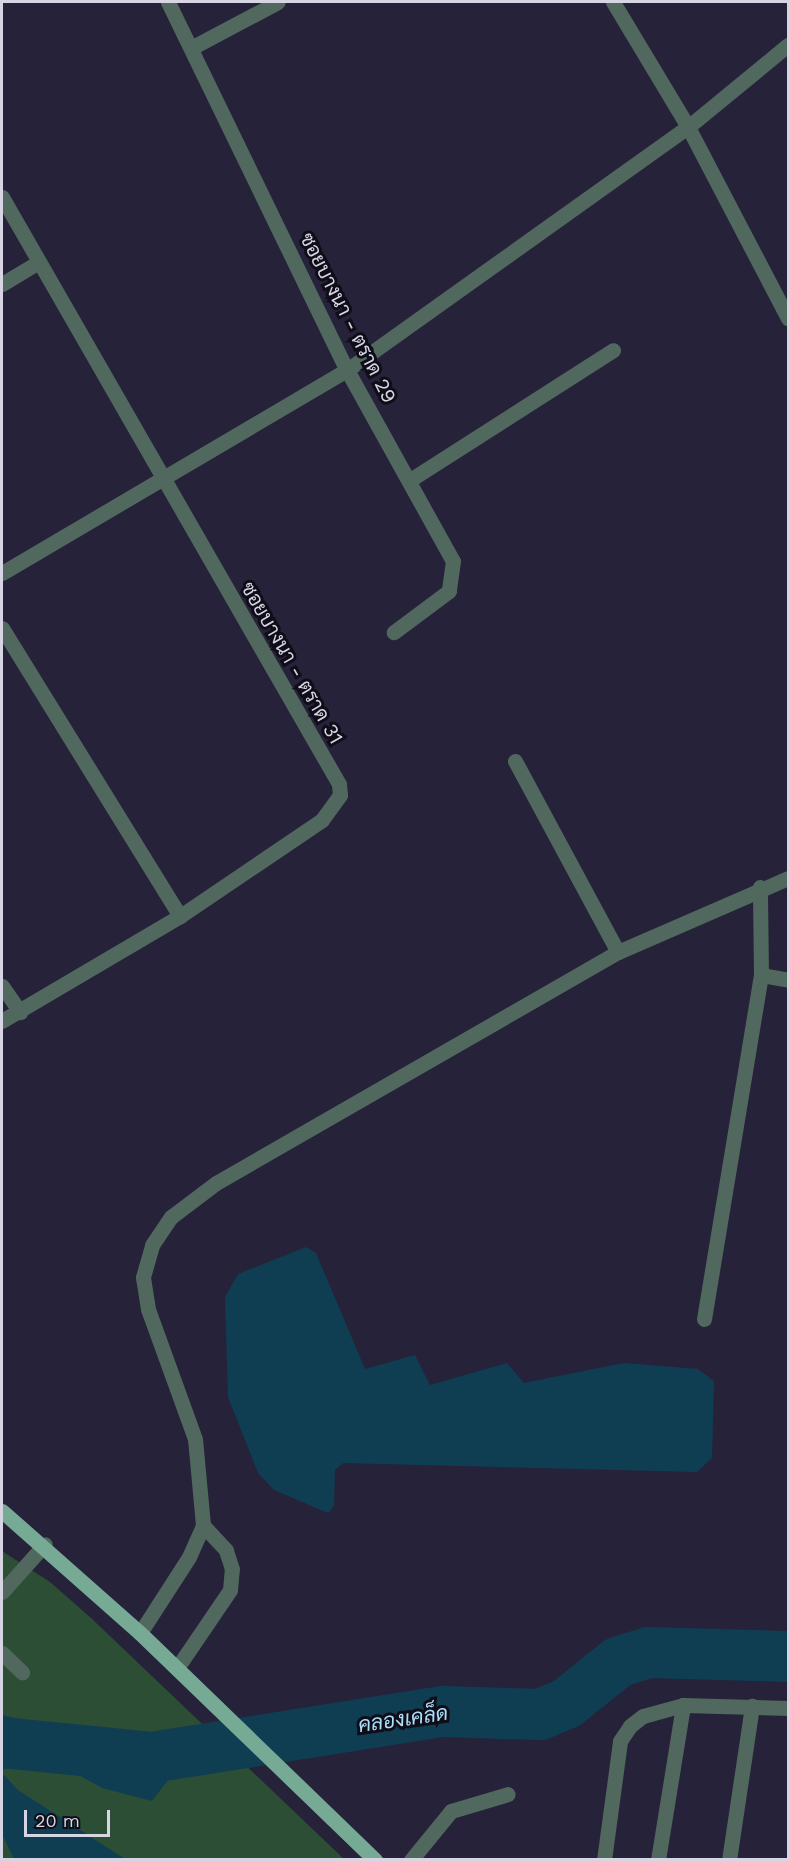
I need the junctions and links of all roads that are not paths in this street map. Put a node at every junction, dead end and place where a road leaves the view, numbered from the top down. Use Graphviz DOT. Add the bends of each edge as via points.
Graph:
graph roads {
  1 [pos="168,2"];
  2 [pos="278,2"];
  3 [pos="613,2"];
  4 [pos="789,45"];
  5 [pos="191,48"];
  6 [pos="688,127"];
  7 [pos="2,197"];
  8 [pos="37,263"];
  9 [pos="2,284"];
  10 [pos="789,318"];
  11 [pos="614,350"];
  12 [pos="347,370"];
  13 [pos="410,480"];
  14 [pos="162,483"];
  15 [pos="2,573"];
  16 [pos="2,628"];
  17 [pos="394,632"];
  18 [pos="514,761"];
  19 [pos="789,878"];
  20 [pos="760,887"];
  21 [pos="180,916"];
  22 [pos="618,952"];
  23 [pos="761,975"];
  24 [pos="789,980"];
  25 [pos="2,986"];
  26 [pos="20,1012"];
  27 [pos="2,1021"];
  28 [pos="704,1318"];
  29 [pos="2,1511"];
  30 [pos="203,1525"];
  31 [pos="45,1544"];
  32 [pos="2,1592"];
  33 [pos="140,1633"];
  34 [pos="2,1653"];
  35 [pos="177,1668"];
  36 [pos="22,1672"];
  37 [pos="683,1705"];
  38 [pos="752,1706"];
  39 [pos="789,1708"];
  40 [pos="508,1794"];
  41 [pos="375,1860"];
  42 [pos="411,1860"];
  43 [pos="604,1860"];
  44 [pos="658,1860"];
  45 [pos="729,1860"];
  1 -- 5 [label="street, ซอยบางนา - ตราด 29"];
  2 -- 5 [label="street"];
  3 -- 6 [label="street"];
  4 -- 6 [label="street"];
  5 -- 12 [label="street, ซอยบางนา - ตราด 29"];
  6 -- 10 [label="street"];
  6 -- 12 [label="street"];
  7 -- 8 [label="street, ซอยบางนา - ตราด 31"];
  8 -- 9 [label="street"];
  8 -- 14 [label="street, ซอยบางนา - ตราด 31"];
  11 -- 13 [label="street"];
  12 -- 13 [label="street, ซอยบางนา - ตราด 29"];
  12 -- 14 [label="street"];
  13 -- 17 [label="street, ซอยบางนา - ตราด 29" via="453,561 454,577 437,603"];
  14 -- 15 [label="street"];
  14 -- 21 [label="street, ซอยบางนา - ตราด 31" via="339,784 340,795 322,820"];
  16 -- 21 [label="street"];
  18 -- 22 [label="street"];
  19 -- 20 [label="street"];
  20 -- 22 [label="street"];
  20 -- 23 [label="street"];
  21 -- 26 [label="street, ซอยบางนา - ตราด 31"];
  22 -- 30 [label="street" via="216,1183 171,1217 152,1245 143,1277 148,1309 195,1439"];
  23 -- 24 [label="street"];
  23 -- 28 [label="street"];
  25 -- 26 [label="street"];
  26 -- 27 [label="street, ซอยบางนา - ตราด 31"];
  29 -- 31 [label="main road"];
  30 -- 33 [label="street" via="189,1557"];
  30 -- 35 [label="street" via="226,1550 232,1569 230,1590"];
  31 -- 32 [label="street"];
  31 -- 33 [label="main road"];
  33 -- 35 [label="main road"];
  34 -- 36 [label="street"];
  35 -- 41 [label="main road"];
  37 -- 38 [label="street"];
  37 -- 43 [label="street" via="644,1716 620,1741"];
  37 -- 44 [label="street"];
  38 -- 39 [label="street"];
  38 -- 45 [label="street"];
  40 -- 42 [label="street" via="451,1811"];
}
